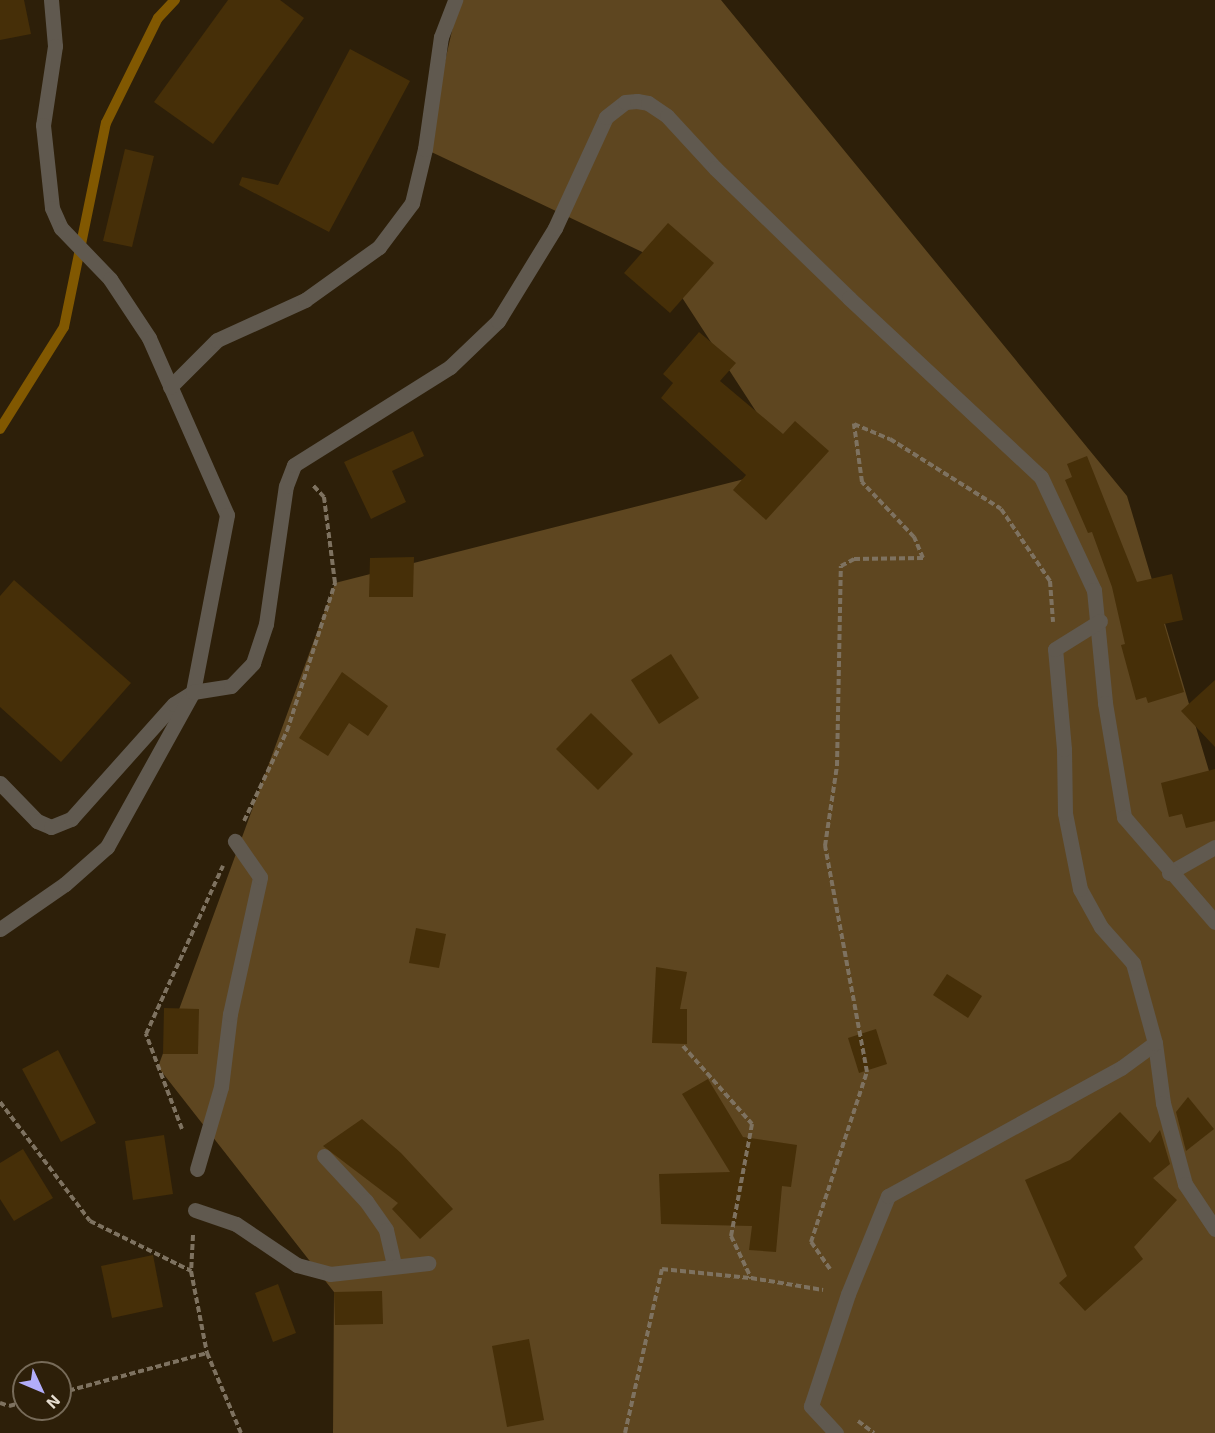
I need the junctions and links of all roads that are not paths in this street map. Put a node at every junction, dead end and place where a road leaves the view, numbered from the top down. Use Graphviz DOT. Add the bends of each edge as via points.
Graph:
graph roads {
  1 [pos="51,0"];
  2 [pos="455,0"];
  3 [pos="170,387"];
  4 [pos="1100,621"];
  5 [pos="193,692"];
  6 [pos="0,783"];
  7 [pos="235,841"];
  8 [pos="1215,847"];
  9 [pos="1169,873"];
  10 [pos="1215,922"];
  11 [pos="0,929"];
  12 [pos="1155,1043"];
  13 [pos="324,1156"];
  14 [pos="197,1169"];
  15 [pos="195,1210"];
  16 [pos="1215,1229"];
  17 [pos="428,1263"];
  18 [pos="394,1266"];
  19 [pos="836,1433"];
  1 -- 3 [label="street" via="55,46 44,125 52,208 61,228 110,279 149,338"];
  2 -- 3 [label="street" via="441,37 425,149 412,203 378,247 306,300 217,340"];
  3 -- 5 [label="street" via="227,515"];
  4 -- 5 [label="street" via="1088,572 1041,477 715,168 667,116 648,103 637,101 625,102 606,117 555,228 498,321 450,367 294,465 285,486 266,624 253,663 231,686"];
  4 -- 9 [label="street" via="1105,703 1124,817"];
  4 -- 12 [label="street" via="1055,649 1065,813 1080,889 1101,927 1133,963"];
  5 -- 6 [label="street" via="174,704 70,819 51,827 37,821"];
  5 -- 11 [label="street" via="107,847 65,884"];
  7 -- 14 [label="street" via="260,878 230,1014 221,1087"];
  8 -- 9 [label="street"];
  9 -- 10 [label="street"];
  12 -- 16 [label="street" via="1163,1103 1185,1184"];
  12 -- 19 [label="street" via="1121,1068 888,1196 848,1294 811,1406"];
  13 -- 18 [label="street" via="366,1201 386,1230"];
  15 -- 18 [label="street" via="236,1224 297,1265 330,1274"];
  17 -- 18 [label="street"];
}
